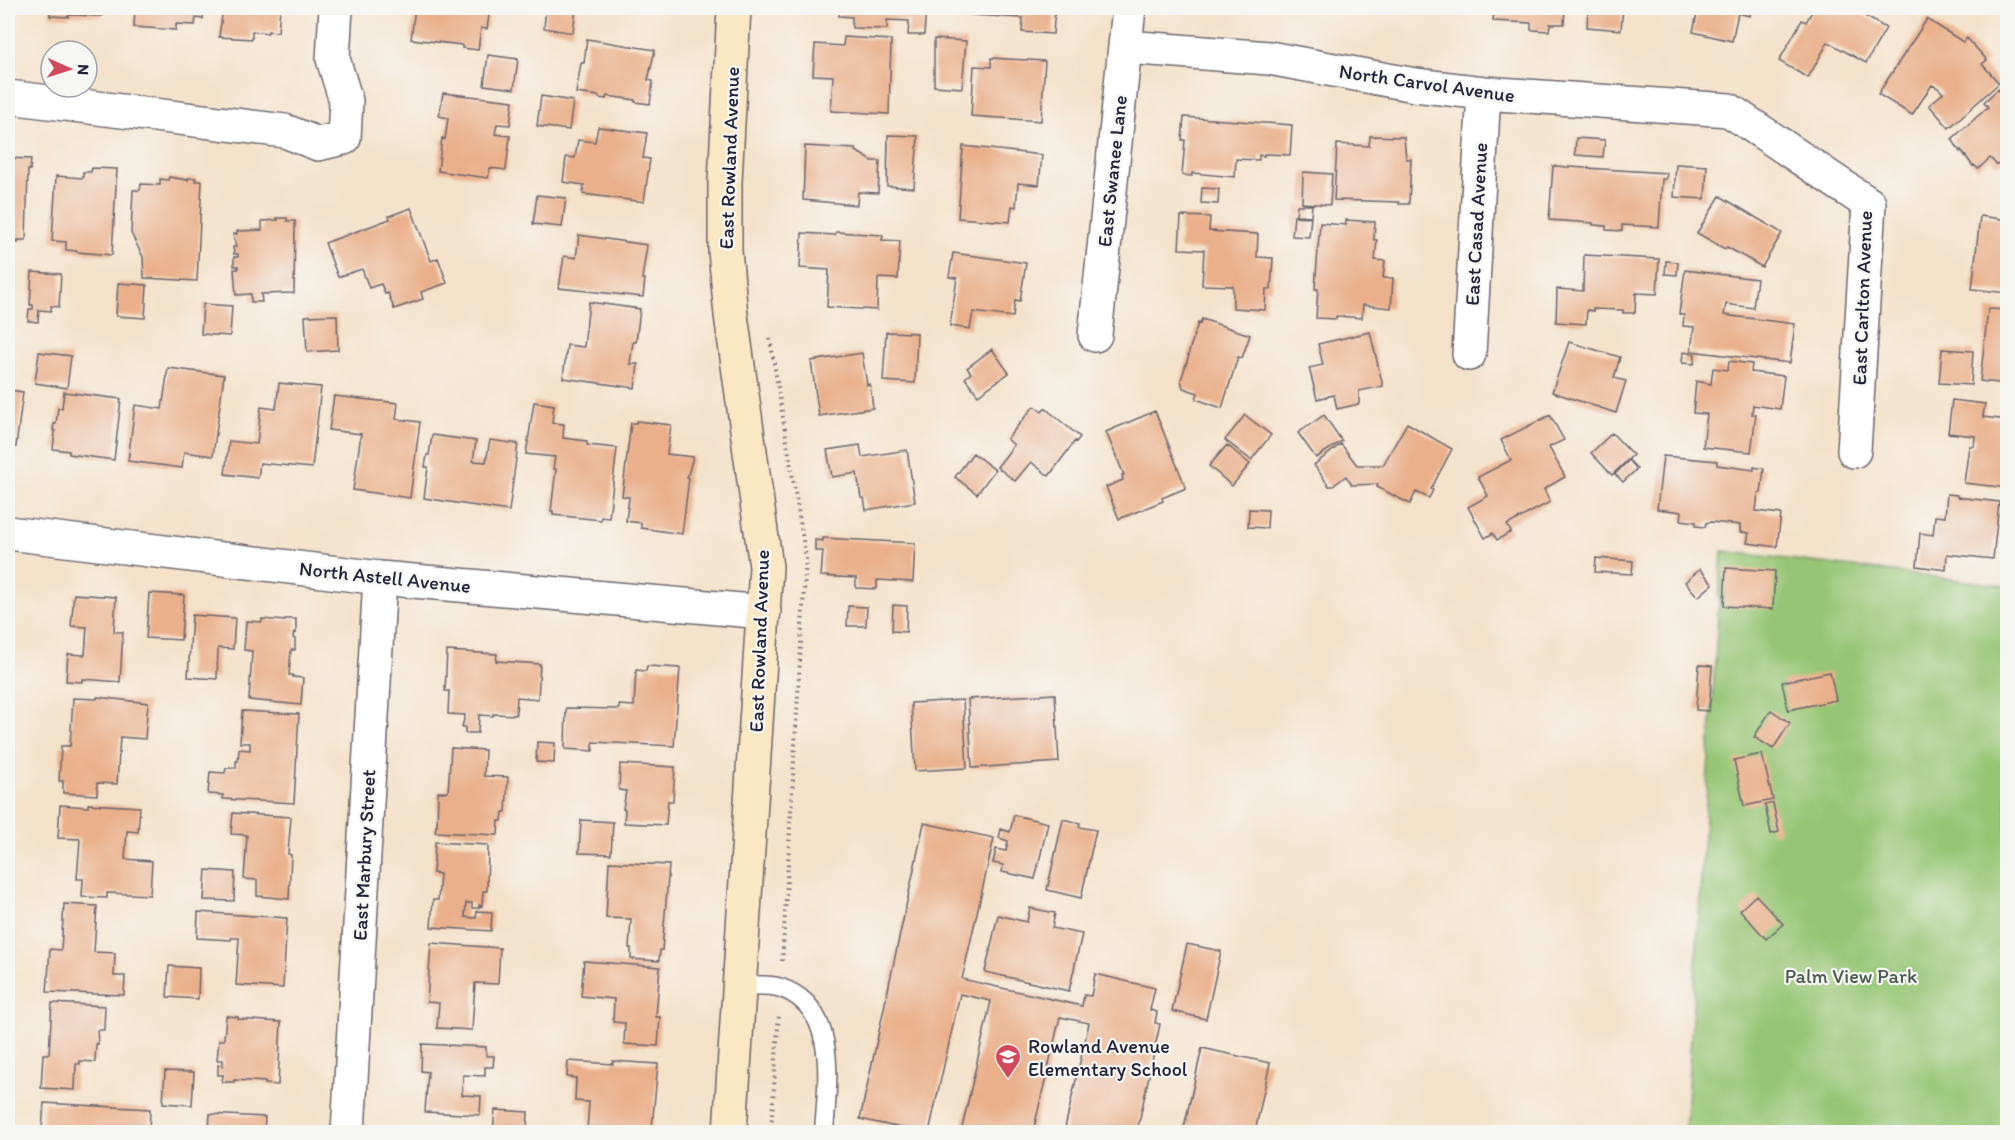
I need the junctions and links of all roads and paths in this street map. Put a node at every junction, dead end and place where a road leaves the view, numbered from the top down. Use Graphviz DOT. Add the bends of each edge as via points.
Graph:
graph roads {
  1 [pos="336,8"];
  2 [pos="734,8"];
  3 [pos="1129,8"];
  4 [pos="1126,47"];
  5 [pos="1484,93"];
  6 [pos="8,97"];
  7 [pos="1730,110"];
  8 [pos="1095,335"];
  9 [pos="1469,354"];
  10 [pos="1854,451"];
  11 [pos="8,533"];
  12 [pos="380,578"];
  13 [pos="764,612"];
  14 [pos="739,985"];
  15 [pos="348,1132"];
  16 [pos="730,1132"];
  17 [pos="824,1132"];
  1 -- 6 [label="street" via="333,59 346,101 344,138 318,144 285,131"];
  2 -- 13 [label="street, East Rowland Avenue" via="725,251 730,315 766,567"];
  3 -- 4 [label="street, East Swanee Lane"];
  4 -- 5 [label="street, North Carvol Avenue" via="1269,58 1415,85"];
  4 -- 8 [label="street, East Swanee Lane"];
  5 -- 7 [label="street, North Carvol Avenue"];
  5 -- 9 [label="street, East Casad Avenue"];
  7 -- 10 [label="street, East Carlton Avenue" via="1869,204"];
  11 -- 12 [label="street, North Astell Avenue"];
  12 -- 13 [label="street, North Astell Avenue"];
  12 -- 15 [label="street, East Marbury Street"];
  13 -- 14 [label="street, East Rowland Avenue"];
  14 -- 16 [label="street, East Rowland Avenue"];
  14 -- 17 [label="lane" via="780,987 811,1007 828,1062"];
}
